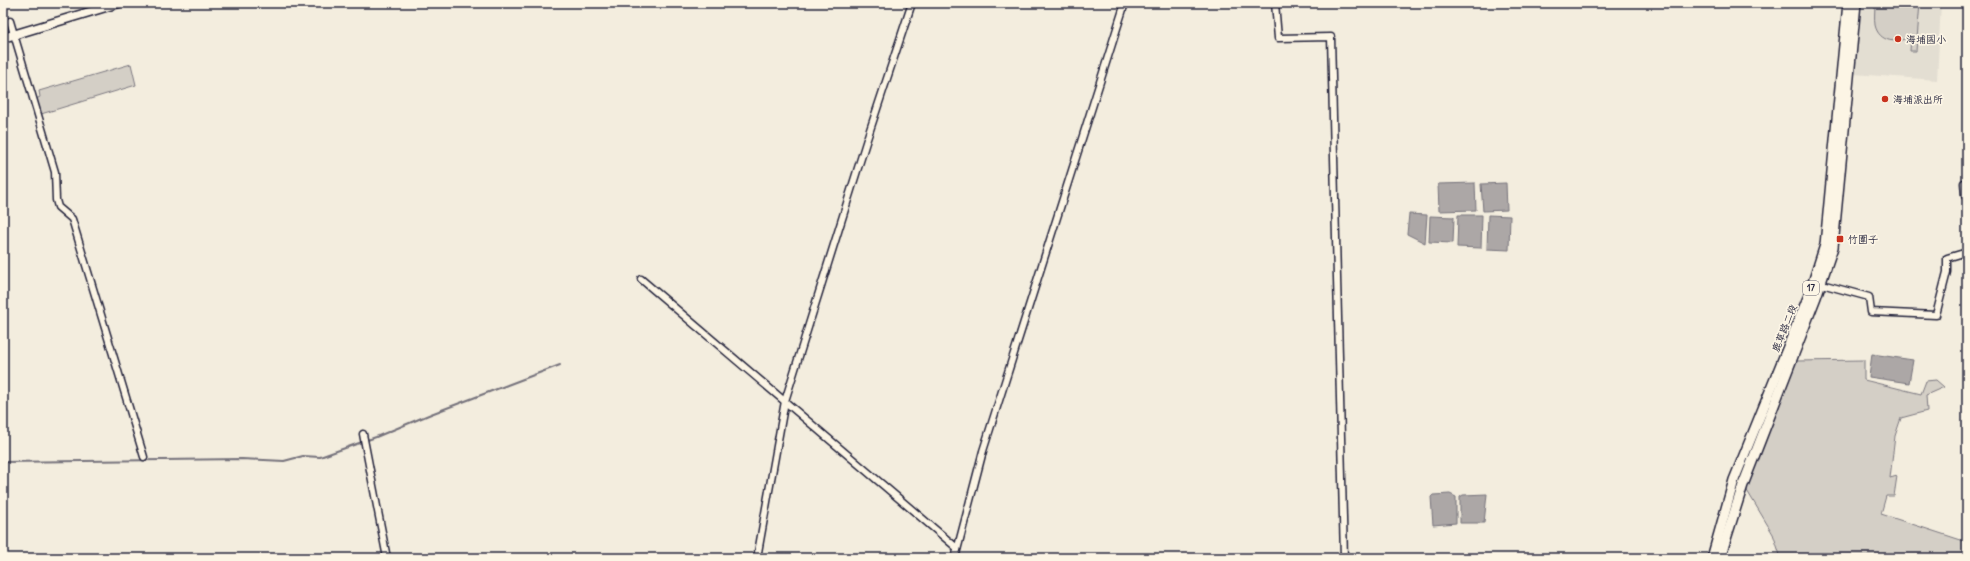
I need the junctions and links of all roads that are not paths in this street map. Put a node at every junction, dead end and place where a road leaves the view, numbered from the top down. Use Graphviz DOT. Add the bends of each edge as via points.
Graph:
graph roads {
  1 [pos="119,3"];
  2 [pos="912,3"];
  3 [pos="1125,3"];
  4 [pos="1275,3"];
  5 [pos="1848,3"];
  6 [pos="1856,3"];
  7 [pos="10,21"];
  8 [pos="14,35"];
  9 [pos="3,38"];
  10 [pos="1964,183"];
  11 [pos="1967,197"];
  12 [pos="1967,252"];
  13 [pos="642,279"];
  14 [pos="1817,282"];
  15 [pos="785,400"];
  16 [pos="364,434"];
  17 [pos="144,457"];
  18 [pos="958,548"];
  19 [pos="387,558"];
  20 [pos="758,558"];
  21 [pos="955,558"];
  22 [pos="1344,558"];
  23 [pos="1712,558"];
  24 [pos="1720,558"];
  1 -- 8 [label="street"];
  2 -- 15 [label="street"];
  3 -- 18 [label="street" via="983,451"];
  4 -- 22 [label="street" via="1278,38 1330,37"];
  5 -- 14 [label="main road, 鹿草路二段 / 17" via="1825,245"];
  6 -- 14 [label="main road, 鹿草路二段 / 17" via="1833,247"];
  7 -- 8 [label="street"];
  8 -- 9 [label="street"];
  8 -- 17 [label="street" via="55,172 58,207 72,219"];
  10 -- 11 [label="street"];
  12 -- 14 [label="street" via="1947,258 1947,272 1936,315 1871,312 1869,297"];
  13 -- 15 [label="street"];
  14 -- 23 [label="main road, 鹿草路二段 / 17" via="1809,294 1734,480"];
  14 -- 24 [label="main road, 鹿草路二段 / 17" via="1743,484"];
  15 -- 18 [label="street"];
  15 -- 20 [label="street"];
  16 -- 19 [label="street"];
  18 -- 21 [label="street"];
}
